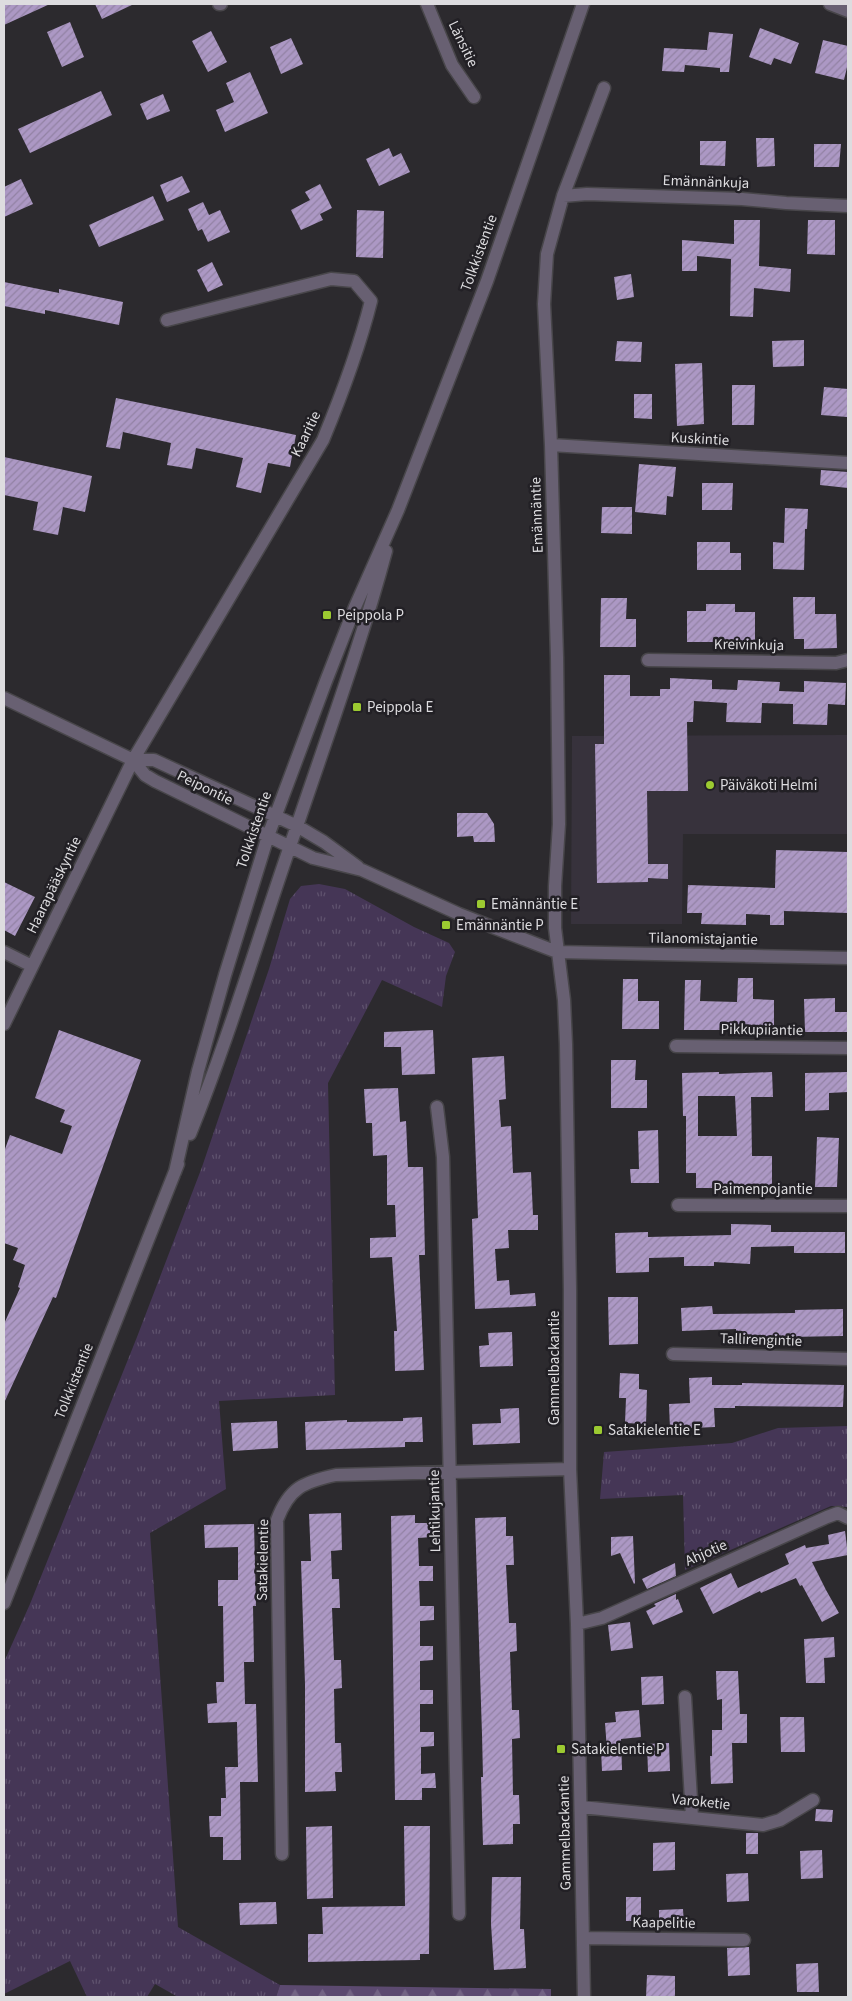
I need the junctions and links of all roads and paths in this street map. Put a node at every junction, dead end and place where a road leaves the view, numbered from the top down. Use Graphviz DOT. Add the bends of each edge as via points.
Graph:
graph roads {
  1 [pos="426,4"];
  2 [pos="583,4"];
  3 [pos="830,4"];
  4 [pos="848,11"];
  5 [pos="604,88"];
  6 [pos="474,97"];
  7 [pos="563,196"];
  8 [pos="848,206"];
  9 [pos="166,320"];
  10 [pos="551,445"];
  11 [pos="848,463"];
  12 [pos="398,510"];
  13 [pos="648,660"];
  14 [pos="848,660"];
  15 [pos="4,698"];
  16 [pos="133,760"];
  17 [pos="275,816"];
  18 [pos="297,826"];
  19 [pos="268,836"];
  20 [pos="290,846"];
  21 [pos="362,870"];
  22 [pos="4,952"];
  23 [pos="557,952"];
  24 [pos="848,958"];
  25 [pos="32,966"];
  26 [pos="4,1024"];
  27 [pos="676,1046"];
  28 [pos="848,1048"];
  29 [pos="436,1107"];
  30 [pos="175,1172"];
  31 [pos="678,1205"];
  32 [pos="848,1206"];
  33 [pos="673,1354"];
  34 [pos="848,1359"];
  35 [pos="570,1469"];
  36 [pos="450,1472"];
  37 [pos="848,1518"];
  38 [pos="4,1603"];
  39 [pos="577,1624"];
  40 [pos="685,1697"];
  41 [pos="813,1800"];
  42 [pos="581,1807"];
  43 [pos="692,1817"];
  44 [pos="282,1854"];
  45 [pos="459,1914"];
  46 [pos="584,1938"];
  47 [pos="744,1940"];
  48 [pos="584,1997"];
  1 -- 6 [label="street, Länsitie" via="452,65"];
  2 -- 12 [label="street, Tolkkistentie" via="487,281"];
  3 -- 4 [label="street"];
  5 -- 7 [label="street, Emännäntie"];
  7 -- 8 [label="street, Emännänkuja" via="742,199"];
  7 -- 10 [label="street, Emännäntie" via="547,254 544,280"];
  9 -- 16 [label="street, Kaaritie" via="331,278 354,281 371,301 341,398 323,440"];
  10 -- 11 [label="street, Kuskintie"];
  10 -- 23 [label="street, Emännäntie" via="558,657"];
  12 -- 17 [label="street, Tolkkistentie" via="355,607"];
  12 -- 18 [label="street, Tolkkistentie" via="367,622"];
  13 -- 14 [label="street, Kreivinkuja" via="836,664"];
  15 -- 16 [label="street, Peipontie"];
  16 -- 17 [label="street, Peipontie" via="154,760"];
  16 -- 19 [label="street, Peipontie" via="155,782"];
  16 -- 25 [label="street, Haarapääskyntie"];
  17 -- 18 [label="street"];
  17 -- 19 [label="street, Tolkkistentie"];
  18 -- 20 [label="street, Tolkkistentie"];
  18 -- 21 [label="street"];
  19 -- 20 [label="street"];
  19 -- 30 [label="street, Tolkkistentie" via="205,1045"];
  20 -- 21 [label="street" via="313,858"];
  20 -- 30 [label="street, Tolkkistentie" via="214,1074"];
  21 -- 23 [label="street" via="459,914"];
  22 -- 25 [label="street"];
  23 -- 24 [label="street, Tilanomistajantie"];
  23 -- 35 [label="street, Gammelbackantie" via="566,1044"];
  25 -- 26 [label="street, Haarapääskyntie"];
  27 -- 28 [label="street, Pikkupiiantie"];
  29 -- 36 [label="street, Lehtikujantie" via="443,1157"];
  30 -- 38 [label="street, Tolkkistentie"];
  31 -- 32 [label="street, Paimenpojantie"];
  33 -- 34 [label="street, Tallirengintie"];
  35 -- 36 [label="street, Satakielentie"];
  35 -- 39 [label="street, Gammelbackantie"];
  36 -- 44 [label="street, Satakielentie" via="336,1475 312,1480 283,1504 277,1520"];
  36 -- 45 [label="street, Lehtikujantie"];
  37 -- 39 [label="street, Ahjotie" via="838,1513 826,1517 602,1618"];
  39 -- 42 [label="street, Gammelbackantie"];
  40 -- 43 [label="street"];
  41 -- 43 [label="street, Varoketie" via="780,1820 763,1825"];
  42 -- 43 [label="street, Varoketie"];
  42 -- 46 [label="street, Gammelbackantie"];
  46 -- 47 [label="street, Kaapelitie"];
  46 -- 48 [label="street, Gammelbackantie"];
}
